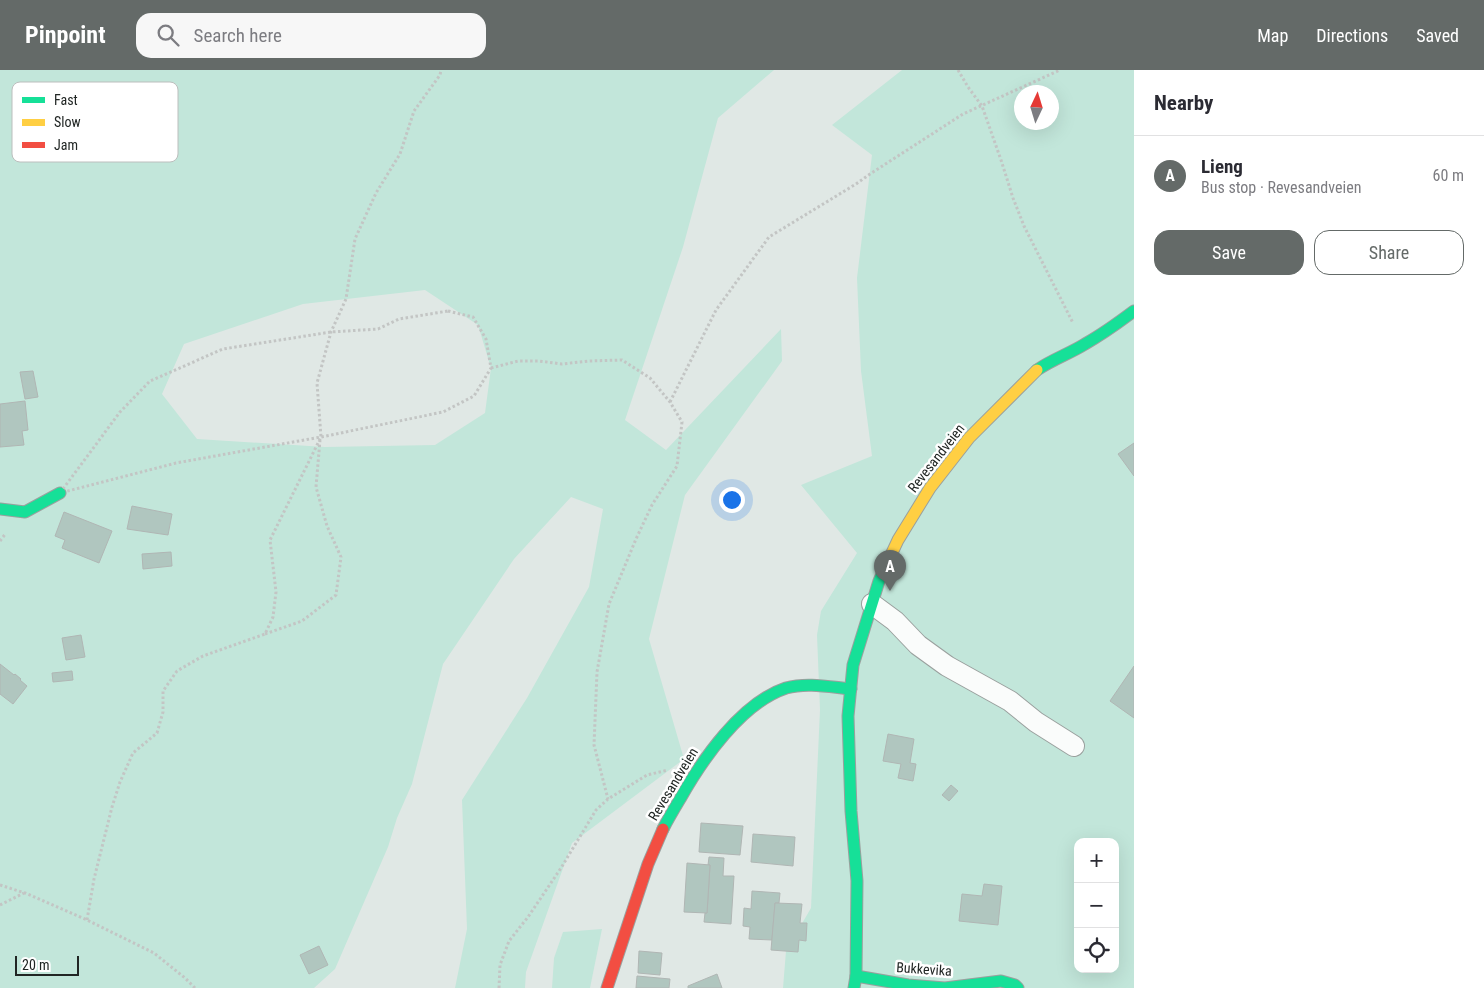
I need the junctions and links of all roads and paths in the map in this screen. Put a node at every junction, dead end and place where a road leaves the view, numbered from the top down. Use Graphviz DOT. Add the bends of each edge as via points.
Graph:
graph roads {
  1 [pos="441,70"];
  2 [pos="958,70"];
  3 [pos="1060,70"];
  4 [pos="982,106"];
  5 [pos="1134,312"];
  6 [pos="331,332"];
  7 [pos="1084,345"];
  8 [pos="490,368"];
  9 [pos="670,402"];
  10 [pos="320,437"];
  11 [pos="60,493"];
  12 [pos="0,510"];
  13 [pos="872,604"];
  14 [pos="265,634"];
  15 [pos="851,690"];
  16 [pos="1074,746"];
  17 [pos="695,774"];
  18 [pos="608,799"];
  19 [pos="0,885"];
  20 [pos="25,893"];
  21 [pos="0,905"];
  22 [pos="87,920"];
  23 [pos="856,976"];
  24 [pos="195,988"];
  25 [pos="499,988"];
  26 [pos="608,988"];
  27 [pos="854,988"];
  28 [pos="1018,988"];
  1 -- 6 [label="path" via="414,111 400,154 376,193 355,239 346,299"];
  2 -- 4 [label="path"];
  3 -- 4 [label="path"];
  4 -- 7 [label="path" via="1024,226"];
  4 -- 9 [label="path" via="963,114 769,237 716,310"];
  5 -- 7 [label="main road, Revesandveien"];
  6 -- 8 [label="path" via="378,329 399,320 448,311 473,318 486,339"];
  6 -- 10 [label="path" via="317,383"];
  6 -- 11 [label="path" via="223,349 150,381 120,412"];
  7 -- 13 [label="main road, Revesandveien" via="1033,373 969,438 930,488 898,540"];
  8 -- 9 [label="path" via="518,362 562,364 622,360 650,378"];
  8 -- 10 [label="path" via="474,396 443,412"];
  9 -- 18 [label="path" via="682,422 677,466 652,505 609,604 597,672 594,744"];
  10 -- 11 [label="path" via="176,463"];
  10 -- 14 [label="path" via="270,540 276,592 273,617"];
  10 -- 14 [label="path" via="316,487 327,526 341,557 336,595 302,621"];
  11 -- 12 [label="main road" via="25,512"];
  13 -- 15 [label="main road, Revesandveien" via="853,665"];
  13 -- 16 [label="street" via="947,666 1010,701"];
  14 -- 22 [label="path" via="203,656 177,671 163,691 163,712 157,733 133,754 120,782 94,879"];
  15 -- 17 [label="main road, Revesandveien" via="807,685 787,688 768,697 740,718"];
  15 -- 23 [label="main road, Revesandveien" via="849,725 857,882"];
  17 -- 18 [label="path" via="669,770 647,775"];
  17 -- 26 [label="main road, Revesandveien" via="665,825 648,864"];
  18 -- 25 [label="path" via="596,810 561,868 509,941 500,965"];
  19 -- 20 [label="path"];
  20 -- 21 [label="path"];
  20 -- 22 [label="path"];
  22 -- 24 [label="path" via="154,953"];
  23 -- 27 [label="main road, Revesandveien"];
  23 -- 28 [label="main road, Bukkevika" via="945,988 1001,981"];
}
